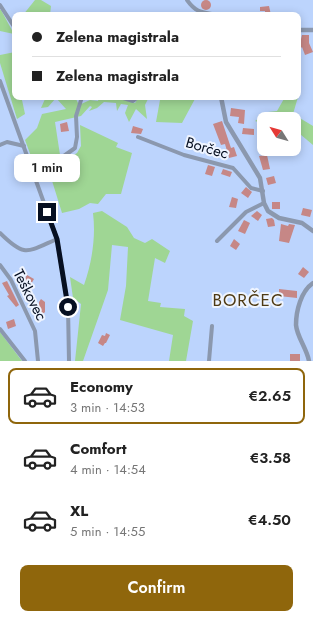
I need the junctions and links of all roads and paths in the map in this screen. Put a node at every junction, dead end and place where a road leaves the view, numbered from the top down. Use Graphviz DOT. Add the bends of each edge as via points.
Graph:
graph roads {
  1 [pos="187,0"];
  2 [pos="0,5"];
  3 [pos="203,12"];
  4 [pos="12,23"];
  5 [pos="301,30"];
  6 [pos="313,30"];
  7 [pos="0,81"];
  8 [pos="81,100"];
  9 [pos="222,100"];
  10 [pos="138,137"];
  11 [pos="0,145"];
  12 [pos="24,146"];
  13 [pos="32,170"];
  14 [pos="263,191"];
  15 [pos="264,204"];
  16 [pos="313,231"];
  17 [pos="0,233"];
  18 [pos="57,239"];
  19 [pos="217,242"];
  20 [pos="0,264"];
  21 [pos="313,283"];
  22 [pos="212,326"];
  23 [pos="0,329"];
  24 [pos="24,361"];
  25 [pos="38,361"];
  26 [pos="69,361"];
  27 [pos="209,361"];
  28 [pos="309,361"];
  1 -- 3 [label="street" via="193,8"];
  2 -- 4 [label="street"];
  5 -- 6 [label="street"];
  7 -- 12 [label="street"];
  8 -- 13 [label="street" via="76,116 75,148 60,158"];
  9 -- 14 [label="street, Borčec" via="226,122 260,178"];
  10 -- 14 [label="street, Borčec" via="184,155 233,168 251,188"];
  11 -- 12 [label="street" via="7,142"];
  12 -- 13 [label="street"];
  13 -- 18 [label="street"];
  14 -- 15 [label="street, Borčec"];
  15 -- 16 [label="street" via="268,211 279,218 302,223"];
  15 -- 19 [label="street" via="246,212"];
  17 -- 18 [label="street" via="22,251 30,251"];
  18 -- 26 [label="street" via="68,307"];
  20 -- 25 [label="street, Teškovec" via="11,280 35,330"];
  21 -- 28 [label="street" via="304,293 296,326"];
  22 -- 27 [label="street"];
  23 -- 24 [label="street"];
}
